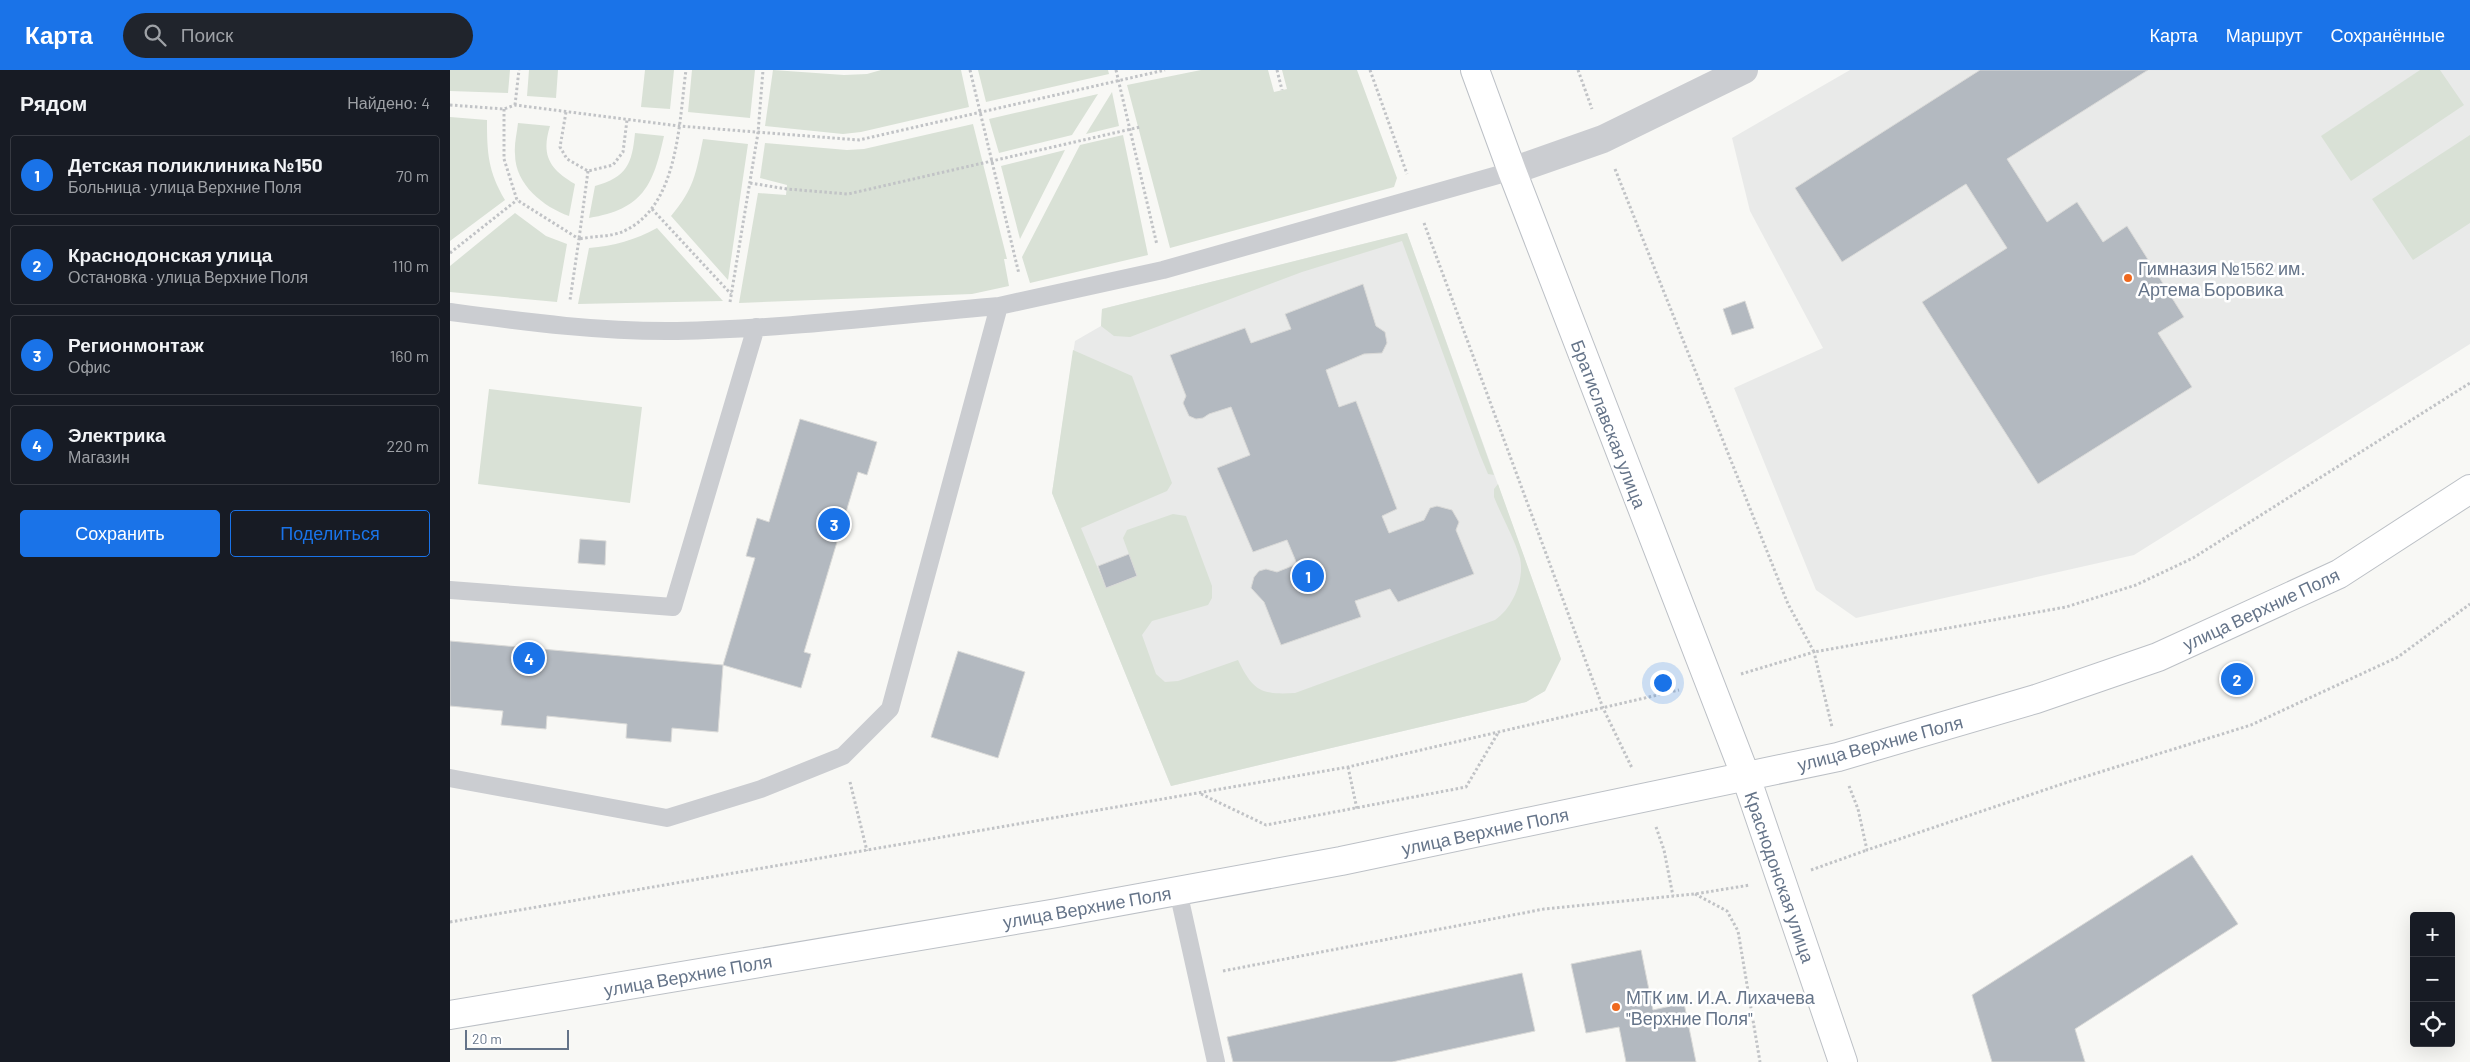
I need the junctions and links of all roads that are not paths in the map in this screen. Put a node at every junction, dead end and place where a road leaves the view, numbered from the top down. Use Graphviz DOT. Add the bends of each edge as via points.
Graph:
graph roads {
  1 [pos="1475,70"];
  2 [pos="1744,70"];
  3 [pos="1512,171"];
  4 [pos="999,306"];
  5 [pos="450,312"];
  6 [pos="756,327"];
  7 [pos="2470,489"];
  8 [pos="450,590"];
  9 [pos="1746,777"];
  10 [pos="450,778"];
  11 [pos="1178,891"];
  12 [pos="450,1015"];
  13 [pos="1216,1062"];
  14 [pos="1843,1062"];
  1 -- 3 [label="main road, Братиславская улица"];
  2 -- 3 [label="street" via="1603,139"];
  3 -- 4 [label="lane" via="1163,270"];
  3 -- 9 [label="main road, Братиславская улица"];
  4 -- 6 [label="lane"];
  4 -- 10 [label="lane" via="890,708 843,756 761,790 667,818"];
  5 -- 6 [label="lane" via="566,328 675,331"];
  6 -- 8 [label="lane" via="673,607"];
  7 -- 9 [label="main road, улица Верхние Поля" via="2339,574 2158,657 2036,699 1838,757"];
  9 -- 11 [label="main road, улица Верхние Поля" via="1341,861"];
  9 -- 14 [label="main road, Краснодонская улица"];
  11 -- 12 [label="main road, улица Верхние Поля"];
  11 -- 13 [label="lane"];
}
